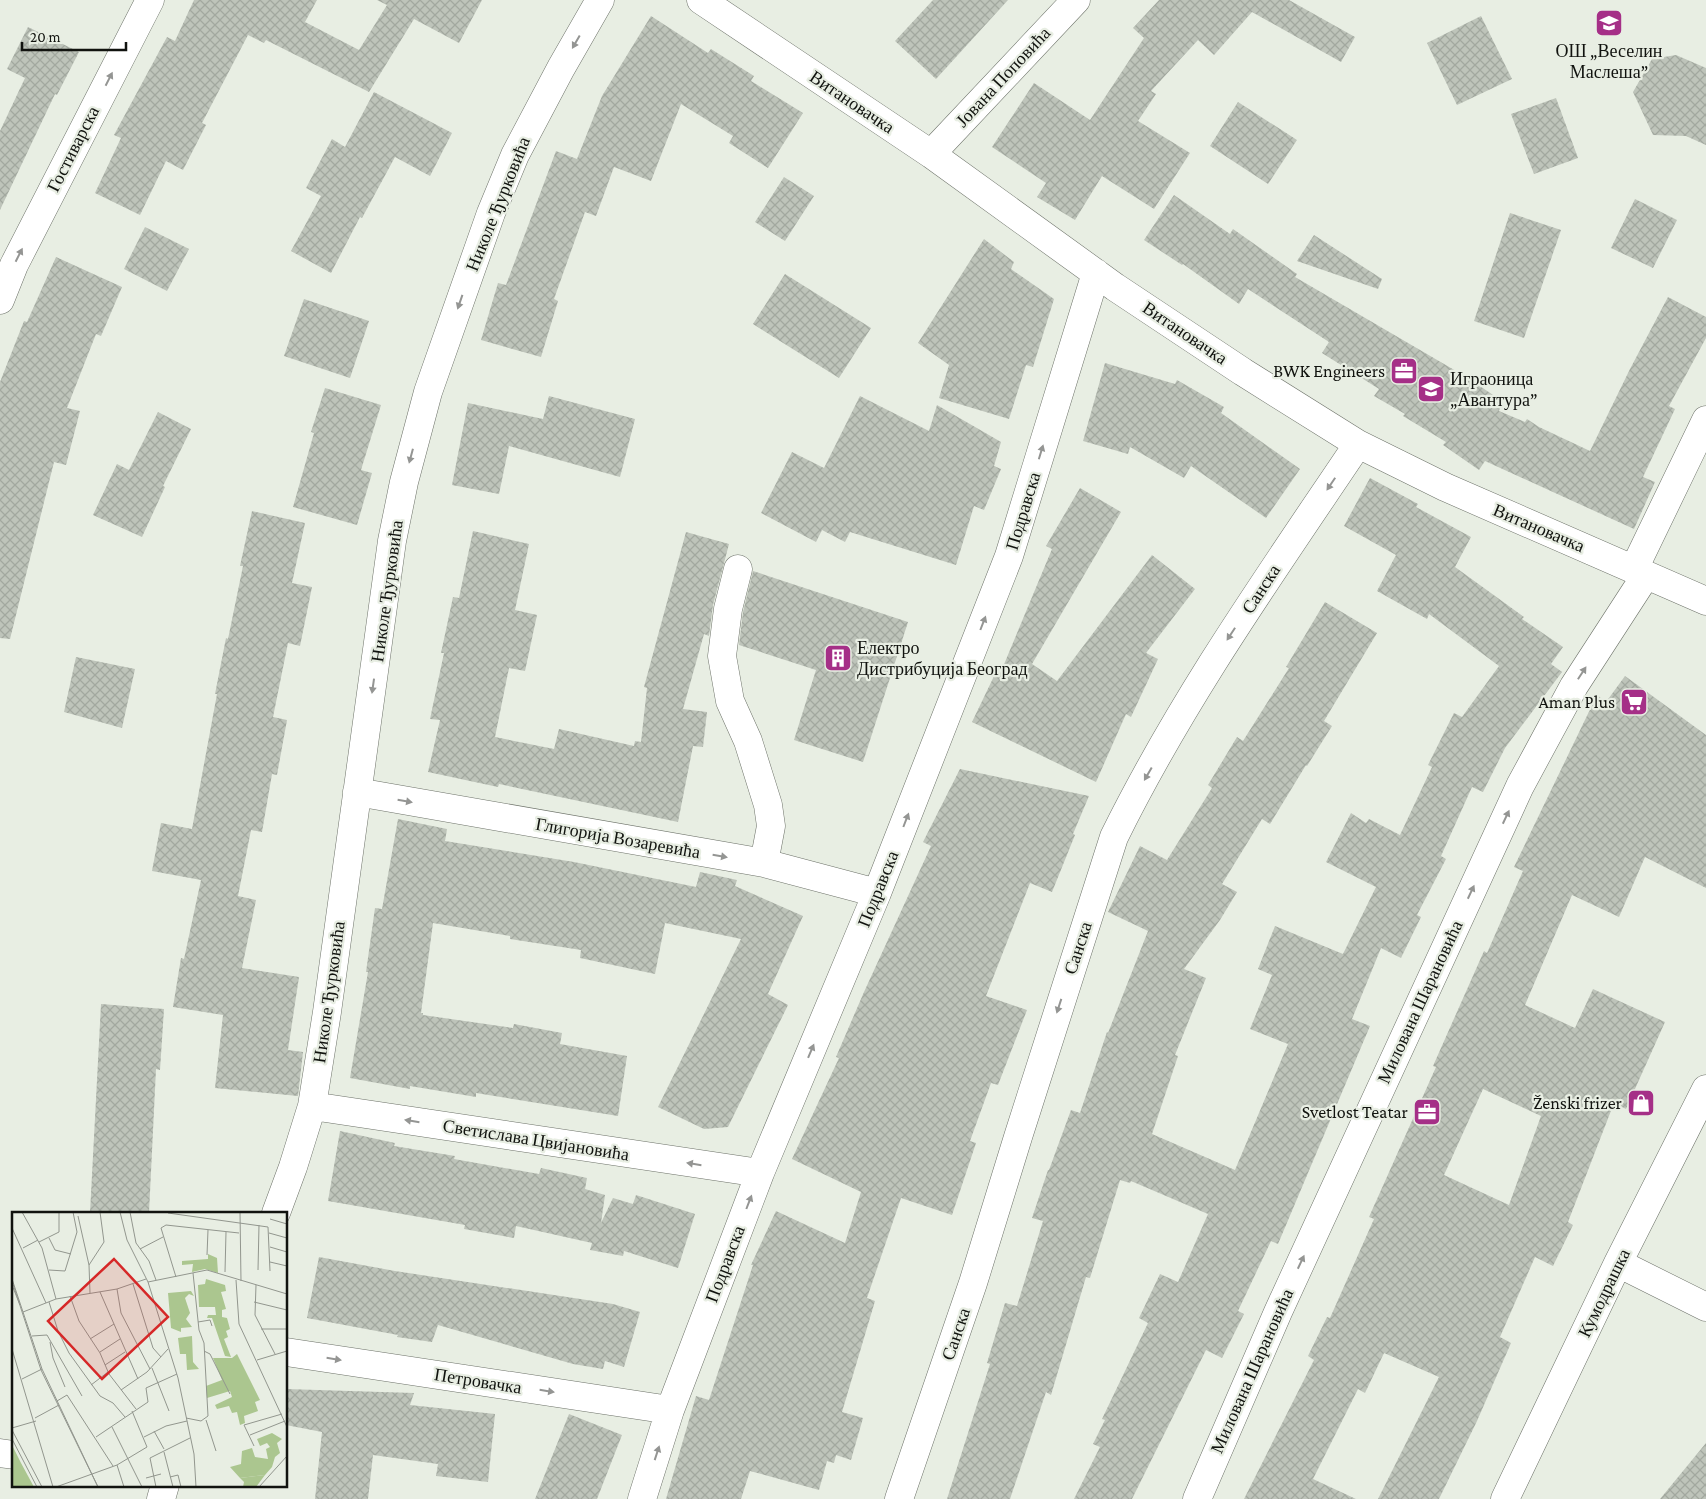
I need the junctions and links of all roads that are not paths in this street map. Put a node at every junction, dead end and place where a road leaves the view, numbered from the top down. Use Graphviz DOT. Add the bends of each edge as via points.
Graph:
graph roads {
  1 [pos="150,0"];
  2 [pos="600,0"];
  3 [pos="701,0"];
  4 [pos="1076,0"];
  5 [pos="931,154"];
  6 [pos="1096,273"];
  7 [pos="0,300"];
  8 [pos="1706,420"];
  9 [pos="1358,444"];
  10 [pos="738,569"];
  11 [pos="1640,572"];
  12 [pos="1706,601"];
  13 [pos="357,792"];
  14 [pos="764,863"];
  15 [pos="878,893"];
  16 [pos="1706,1089"];
  17 [pos="312,1106"];
  18 [pos="760,1173"];
  19 [pos="276,1212"];
  20 [pos="1618,1262"];
  21 [pos="1706,1307"];
  22 [pos="288,1352"];
  23 [pos="670,1410"];
  24 [pos="165,1486"];
  25 [pos="161,1499"];
  26 [pos="642,1499"];
  27 [pos="899,1499"];
  28 [pos="1197,1499"];
  29 [pos="1505,1499"];
  7 -- 1 [label="street, Гостиварска, one-way" via="14,265"];
  2 -- 13 [label="street, Николе Ђурковића, one-way" via="515,155 490,213 428,392 392,541"];
  3 -- 5 [label="street, Витановачка"];
  4 -- 5 [label="street, Јована Поповића"];
  5 -- 6 [label="street, Витановачка"];
  6 -- 9 [label="street, Витановачка" via="1243,372"];
  15 -- 6 [label="street, Подравска, one-way" via="1009,556"];
  8 -- 11 [label="street, Милована Шарановића"];
  9 -- 11 [label="street, Витановачка" via="1445,487"];
  9 -- 27 [label="street, Санска, one-way" via="1202,680 1114,838 973,1283"];
  10 -- 14 [label="street" via="728,609 722,656 730,701 748,741 768,805 771,826"];
  11 -- 12 [label="street, Витановачка"];
  28 -- 11 [label="street, Милована Шарановића, one-way" via="1282,1303 1520,786"];
  13 -- 14 [label="street, Глигорија Возаревића, one-way"];
  13 -- 17 [label="street, Николе Ђурковића"];
  14 -- 15 [label="street, Глигорија Возаревића"];
  18 -- 15 [label="street, Подравска, one-way"];
  16 -- 20 [label="street, Кумодрашка"];
  18 -- 17 [label="street, Светислава Цвијановића, one-way"];
  17 -- 19 [label="street, Николе Ђурковића"];
  23 -- 18 [label="street, Подравска, one-way"];
  20 -- 21 [label="street"];
  20 -- 29 [label="street, Кумодрашка"];
  22 -- 23 [label="street, Петровачка, one-way"];
  26 -- 23 [label="street, Подравска, one-way"];
  24 -- 25 [label="street"];
}
